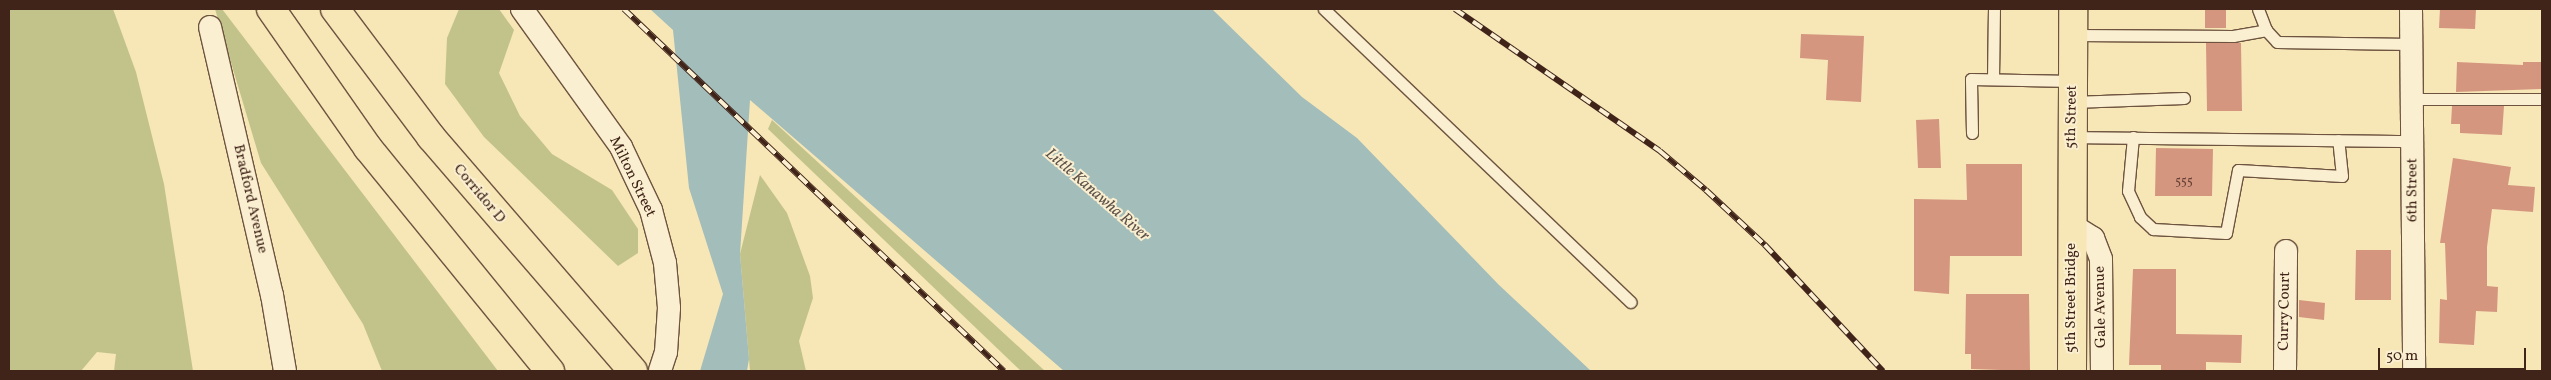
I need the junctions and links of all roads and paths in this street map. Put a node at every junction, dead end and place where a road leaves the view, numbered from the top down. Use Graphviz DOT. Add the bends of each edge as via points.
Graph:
graph roads {
  1 [pos="271,9"];
  2 [pos="335,9"];
  3 [pos="522,9"];
  4 [pos="1324,9"];
  5 [pos="1994,9"];
  6 [pos="2258,9"];
  7 [pos="2410,9"];
  8 [pos="2073,22"];
  9 [pos="210,27"];
  10 [pos="2266,30"];
  11 [pos="2411,44"];
  12 [pos="1993,79"];
  13 [pos="2072,92"];
  14 [pos="2184,98"];
  15 [pos="2412,99"];
  16 [pos="2542,99"];
  17 [pos="1972,133"];
  18 [pos="2072,137"];
  19 [pos="2133,138"];
  20 [pos="2338,140"];
  21 [pos="2412,141"];
  22 [pos="2072,225"];
  23 [pos="2286,251"];
  24 [pos="1631,302"];
  25 [pos="285,371"];
  26 [pos="550,371"];
  27 [pos="633,371"];
  28 [pos="660,371"];
  29 [pos="2072,371"];
  30 [pos="2102,371"];
  31 [pos="2284,371"];
  32 [pos="2414,371"];
  1 -- 26 [label="main road" via="304,61 380,164"];
  2 -- 27 [label="main road, Corridor D" via="431,137"];
  3 -- 28 [label="street, Milton Street" via="621,147 651,210 665,263 669,308 666,352"];
  4 -- 24 [label="lane"];
  5 -- 12 [label="lane"];
  6 -- 10 [label="lane"];
  7 -- 11 [label="street, 6th Street"];
  8 -- 10 [label="lane" via="2233,36"];
  8 -- 13 [label="main road, 5th Street"];
  9 -- 25 [label="street, Bradford Avenue" via="272,295"];
  10 -- 11 [label="lane" via="2277,42"];
  11 -- 15 [label="street, 6th Street"];
  12 -- 13 [label="lane"];
  12 -- 17 [label="lane" via="1970,79"];
  13 -- 14 [label="lane"];
  13 -- 18 [label="main road, 5th Street"];
  15 -- 16 [label="lane"];
  15 -- 21 [label="street, 6th Street"];
  18 -- 19 [label="lane"];
  18 -- 22 [label="main road, 5th Street"];
  19 -- 20 [label="lane"];
  19 -- 20 [label="lane" via="2128,191 2140,217 2153,229 2226,233 2238,170 2342,176"];
  20 -- 21 [label="lane"];
  21 -- 32 [label="street, 6th Street"];
  22 -- 29 [label="main road, 5th Street Bridge"];
  22 -- 30 [label="street, Gale Avenue" via="2093,238 2101,260"];
  23 -- 31 [label="street, Curry Court"];
}
